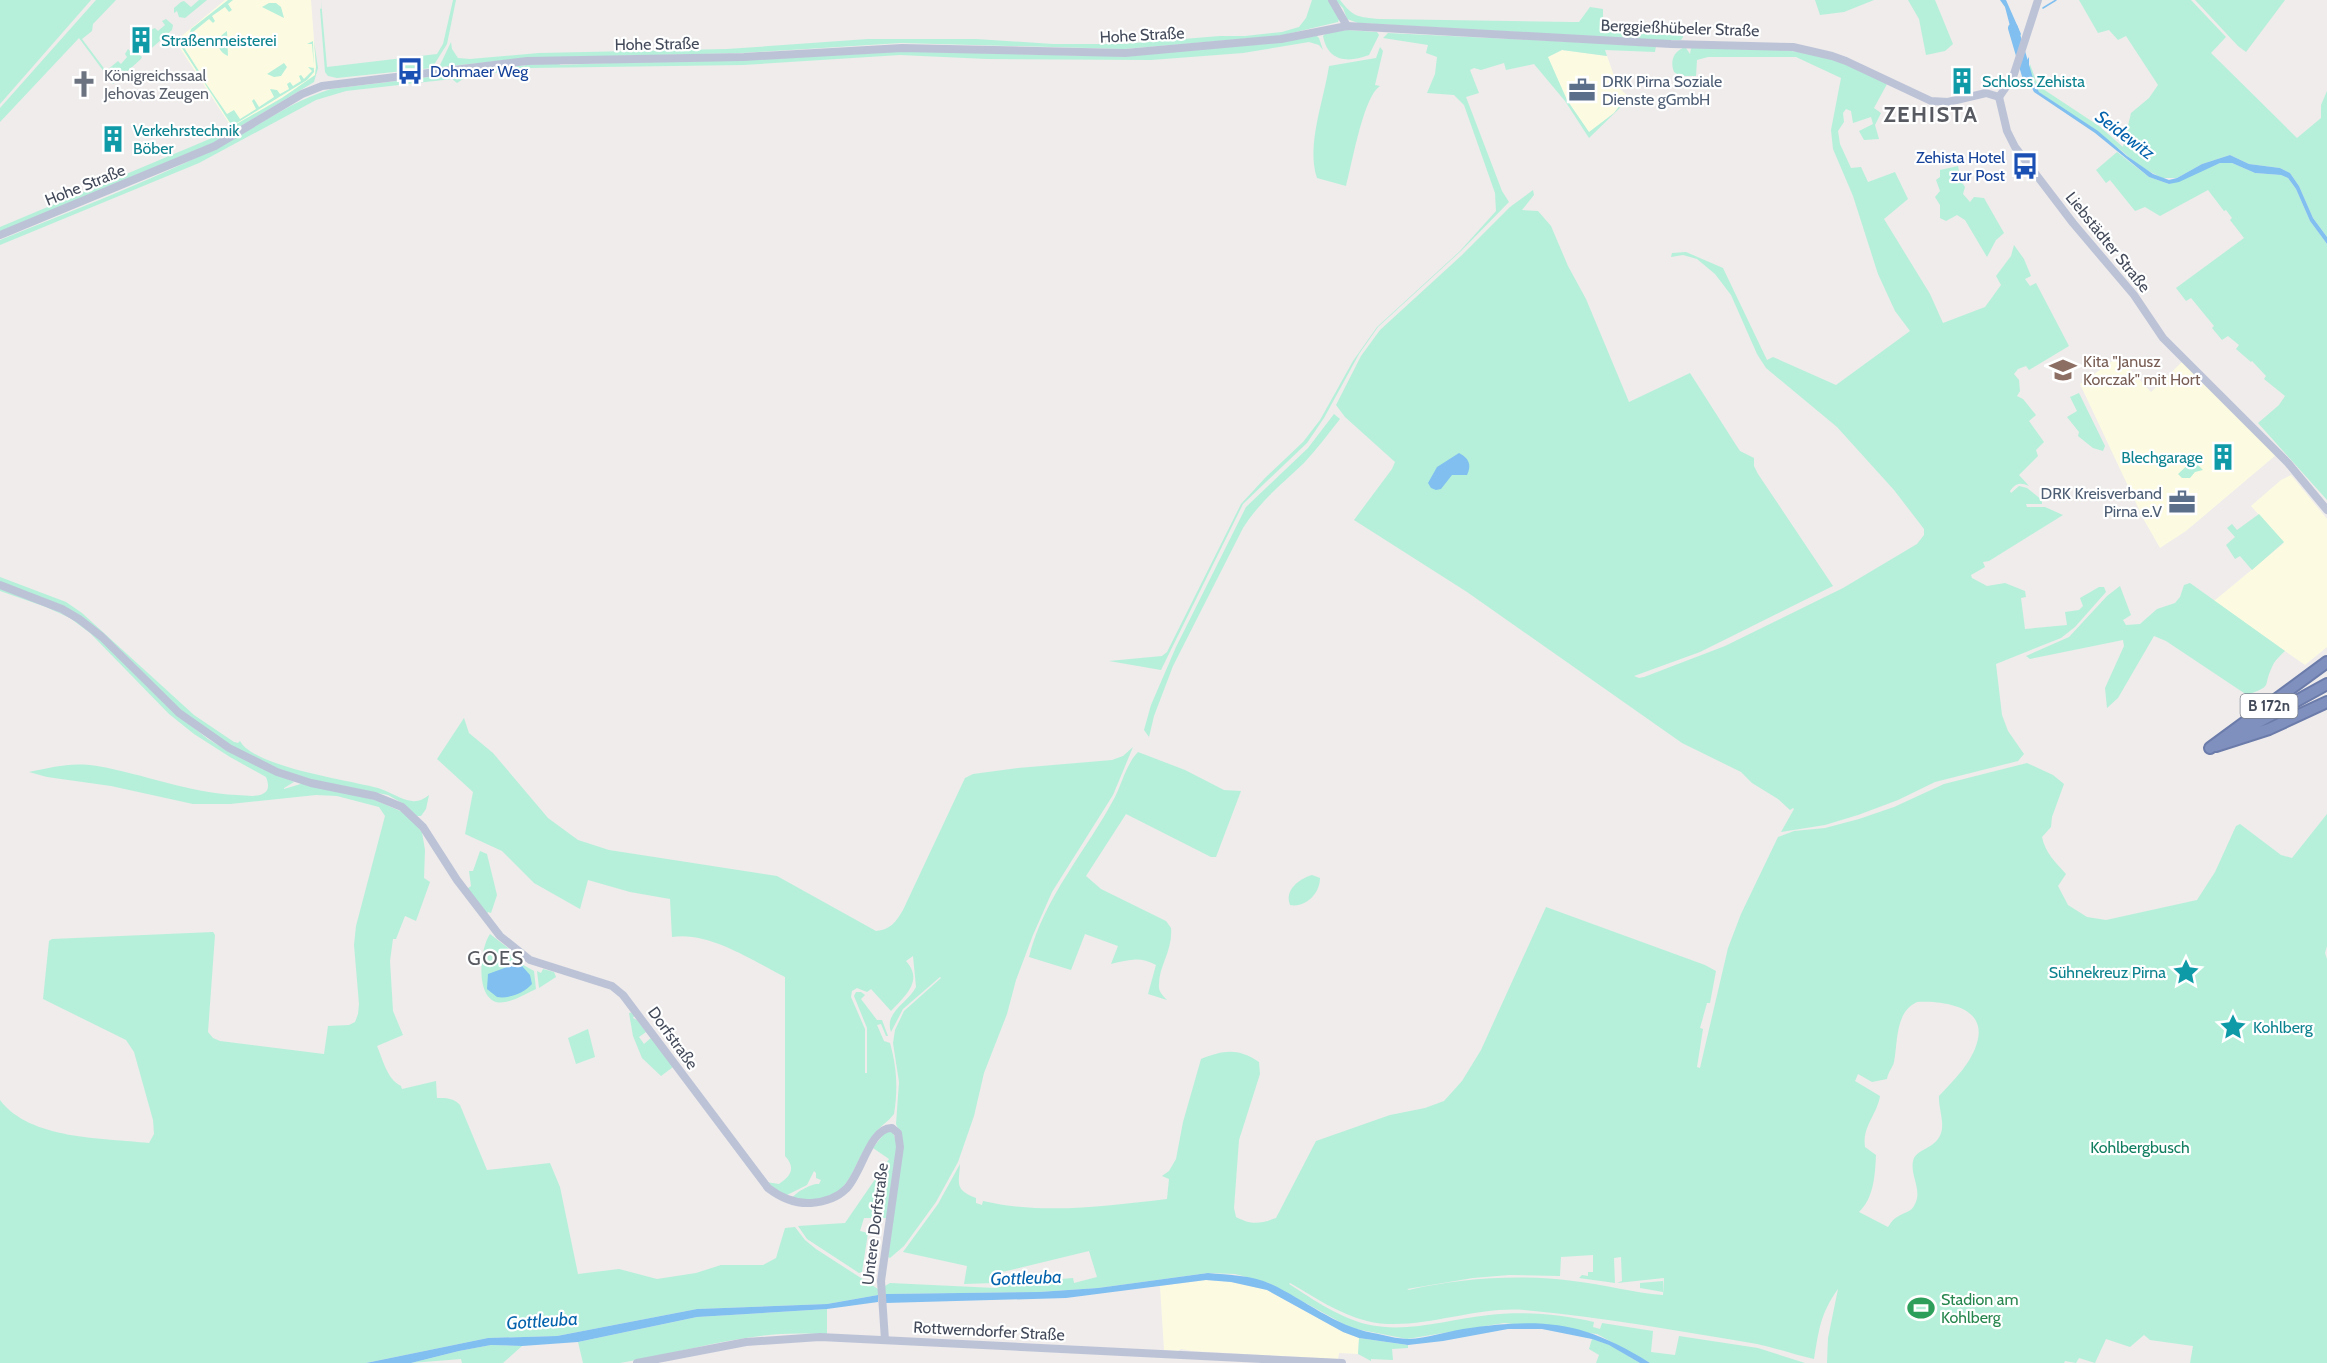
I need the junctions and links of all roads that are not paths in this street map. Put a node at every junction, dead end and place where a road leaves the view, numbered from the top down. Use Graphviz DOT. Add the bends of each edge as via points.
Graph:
graph roads {
  1 [pos="1332,0"];
  2 [pos="2038,0"];
  3 [pos="1347,26"];
  4 [pos="1999,98"];
  5 [pos="0,236"];
  6 [pos="2327,510"];
  7 [pos="0,585"];
  8 [pos="2327,662"];
  9 [pos="2327,684"];
  10 [pos="2327,702"];
  11 [pos="2210,748"];
  12 [pos="900,1147"];
  13 [pos="885,1340"];
  14 [pos="637,1363"];
  15 [pos="1342,1363"];
  1 -- 3 [label="main road"];
  2 -- 4 [label="main road" via="2013,77"];
  3 -- 4 [label="main road, Berggießhübeler Straße" via="1793,47 1846,61 1931,101 1948,102 1986,93"];
  3 -- 5 [label="main road, Hohe Straße" via="1281,39 1125,53 902,48 744,57 527,61 322,86 215,146"];
  4 -- 6 [label="main road, Liebstädter Straße" via="2015,147 2134,295 2163,338 2292,468"];
  7 -- 12 [label="main road, Dorfstraße" via="79,619 179,713 229,748 277,772 375,796 402,807 423,827 500,936 539,964 612,986 623,995 727,1136 779,1197 808,1203 825,1201 846,1190 877,1135 886,1128 898,1133"];
  8 -- 11 [label="highway, B 172n"];
  9 -- 11 [label="highway, B 172n"];
  10 -- 11 [label="highway" via="2277,726"];
  12 -- 13 [label="main road, Untere Dorfstraße" via="881,1287"];
  13 -- 14 [label="main road, Rottwerndorfer Straße" via="784,1338"];
  13 -- 15 [label="main road, Rottwerndorfer Straße"];
}
